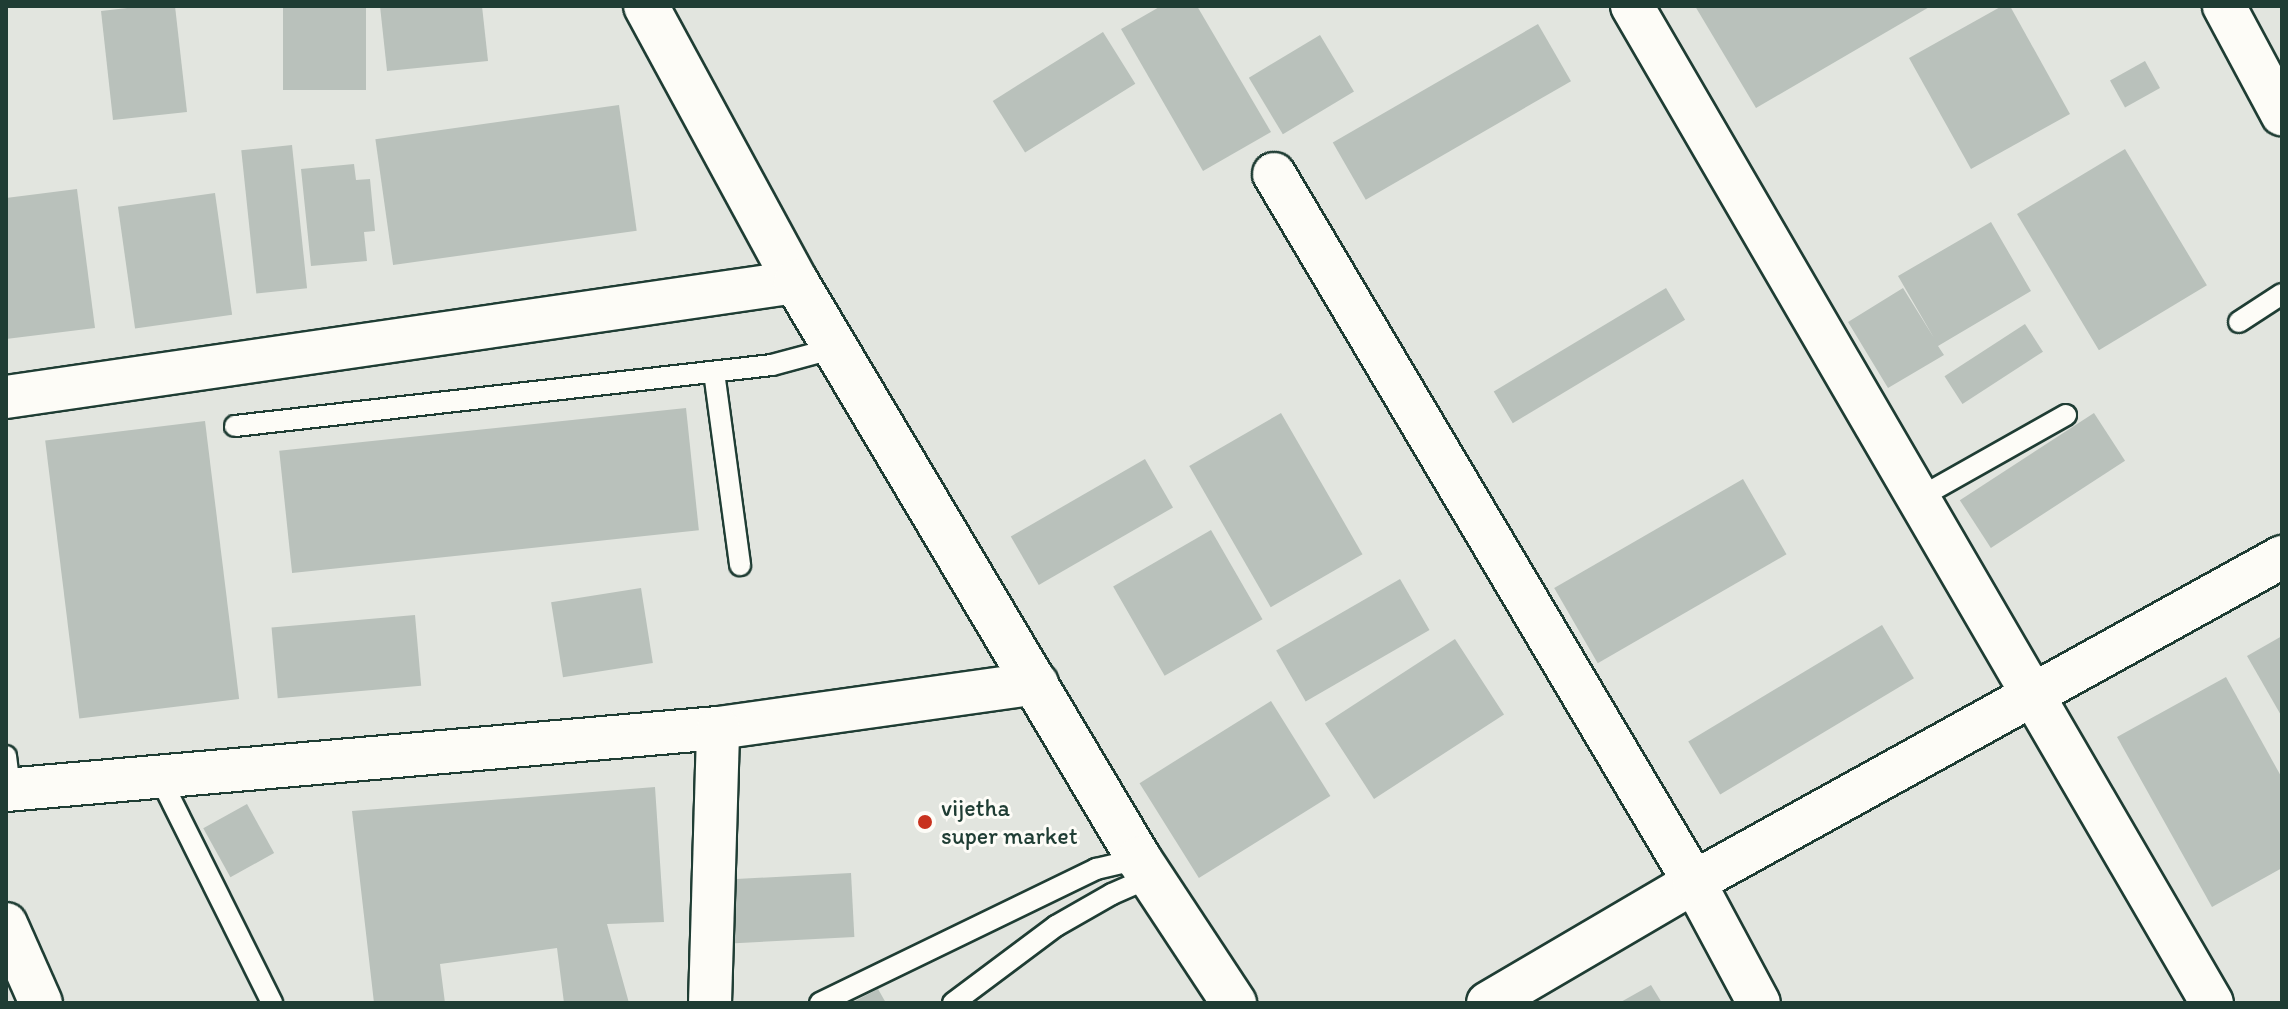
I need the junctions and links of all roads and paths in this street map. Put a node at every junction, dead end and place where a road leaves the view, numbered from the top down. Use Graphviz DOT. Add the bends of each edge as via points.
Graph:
graph roads {
  1 [pos="646,6"];
  2 [pos="1632,6"];
  3 [pos="2224,6"];
  4 [pos="2282,114"];
  5 [pos="1274,174"];
  6 [pos="796,282"];
  7 [pos="2280,302"];
  8 [pos="2239,322"];
  9 [pos="835,348"];
  10 [pos="714,372"];
  11 [pos="6,397"];
  12 [pos="2066,415"];
  13 [pos="235,426"];
  14 [pos="1917,499"];
  15 [pos="2282,557"];
  16 [pos="740,565"];
  17 [pos="1037,683"];
  18 [pos="2030,694"];
  19 [pos="718,728"];
  20 [pos="159,776"];
  21 [pos="7,778"];
  22 [pos="1145,868"];
  23 [pos="1694,882"];
  24 [pos="6,924"];
  25 [pos="41,1003"];
  26 [pos="272,1003"];
  27 [pos="710,1003"];
  28 [pos="820,1003"];
  29 [pos="953,1003"];
  30 [pos="1234,1003"];
  31 [pos="1488,1003"];
  32 [pos="1759,1003"];
  33 [pos="2212,1003"];
  1 -- 6 [label="street"];
  2 -- 14 [label="street"];
  3 -- 4 [label="street"];
  5 -- 23 [label="street"];
  6 -- 9 [label="street"];
  6 -- 11 [label="street"];
  7 -- 8 [label="lane"];
  9 -- 10 [label="lane" via="772,365"];
  9 -- 17 [label="street"];
  10 -- 13 [label="lane"];
  10 -- 16 [label="lane"];
  12 -- 14 [label="lane"];
  14 -- 18 [label="street"];
  15 -- 18 [label="street"];
  17 -- 19 [label="street"];
  17 -- 22 [label="street"];
  18 -- 23 [label="street"];
  18 -- 33 [label="street"];
  19 -- 20 [label="street"];
  19 -- 27 [label="street"];
  20 -- 21 [label="street"];
  20 -- 26 [label="lane"];
  22 -- 28 [label="lane" via="1096,869"];
  22 -- 29 [label="lane"];
  22 -- 30 [label="street"];
  23 -- 31 [label="street"];
  23 -- 32 [label="street"];
  24 -- 25 [label="street"];
}
